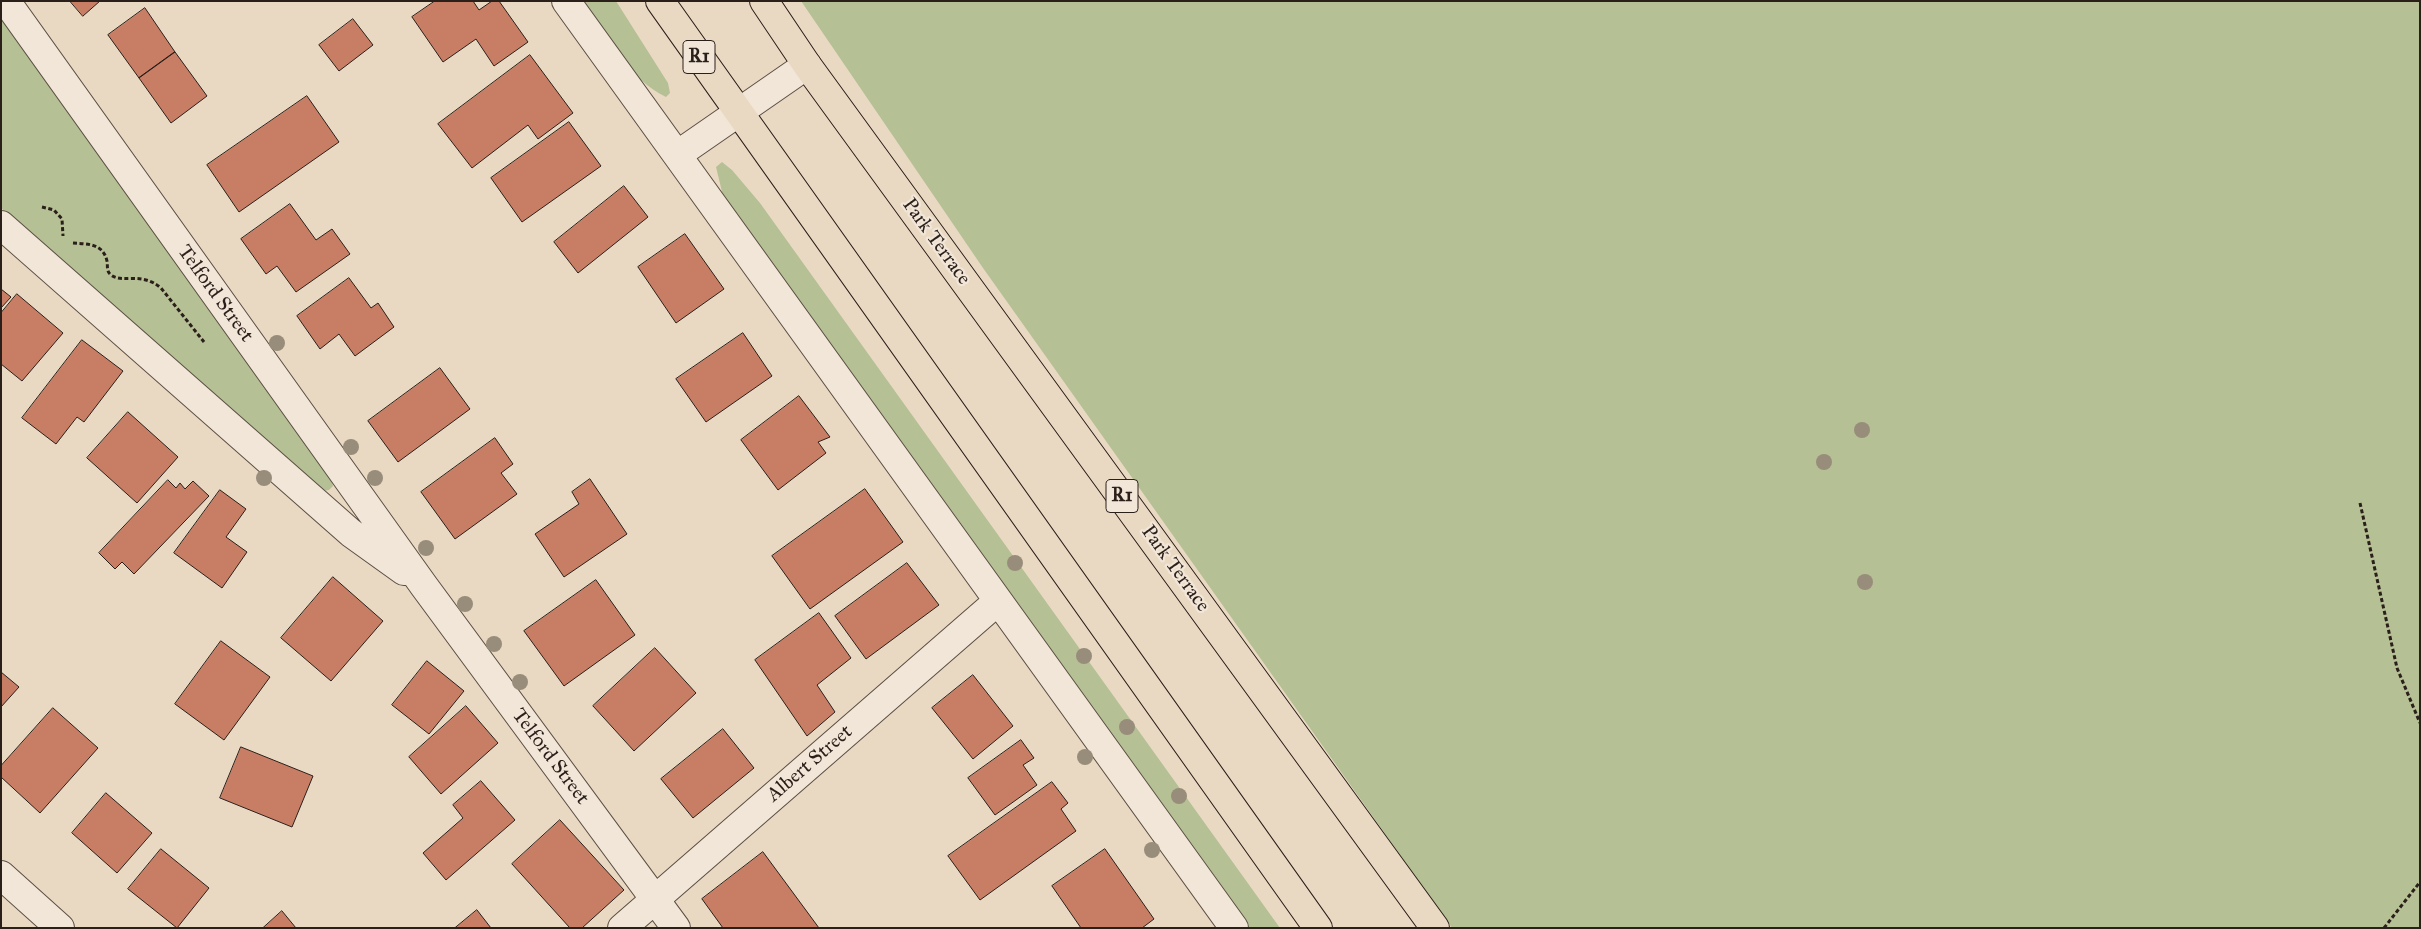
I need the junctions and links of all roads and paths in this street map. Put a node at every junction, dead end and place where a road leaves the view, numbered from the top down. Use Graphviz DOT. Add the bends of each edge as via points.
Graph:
graph roads {
  1 [pos="6,1"];
  2 [pos="566,1"];
  3 [pos="660,1"];
  4 [pos="764,1"];
  5 [pos="808,65"];
  6 [pos="739,112"];
  7 [pos="677,155"];
  8 [pos="42,207"];
  9 [pos="1,226"];
  10 [pos="204,342"];
  11 [pos="2360,503"];
  12 [pos="424,586"];
  13 [pos="998,600"];
  14 [pos="2420,723"];
  15 [pos="1,875"];
  16 [pos="2420,882"];
  17 [pos="655,898"];
  18 [pos="60,928"];
  19 [pos="622,928"];
  20 [pos="676,928"];
  21 [pos="1234,928"];
  22 [pos="1318,928"];
  23 [pos="1435,928"];
  24 [pos="2384,928"];
  1 -- 12 [label="street, Telford Street"];
  2 -- 7 [label="street"];
  3 -- 6 [label="highway, R1"];
  4 -- 5 [label="highway, Park Terrace / R1"];
  5 -- 6 [label="street"];
  5 -- 23 [label="highway, Park Terrace / R1"];
  6 -- 7 [label="street"];
  6 -- 22 [label="highway, R1"];
  7 -- 13 [label="street"];
  8 -- 10 [label="path" via="54,210 62,219 63,238 67,243 88,243 103,252 111,276 142,278 162,288"];
  9 -- 12 [label="street, Telford Street" via="351,533"];
  11 -- 14 [label="path" via="2397,668"];
  12 -- 17 [label="street, Telford Street"];
  13 -- 17 [label="street, Albert Street"];
  13 -- 21 [label="street"];
  15 -- 18 [label="street"];
  16 -- 24 [label="path"];
  17 -- 19 [label="street, Albert Street"];
  17 -- 20 [label="street, Telford Street"];
}
